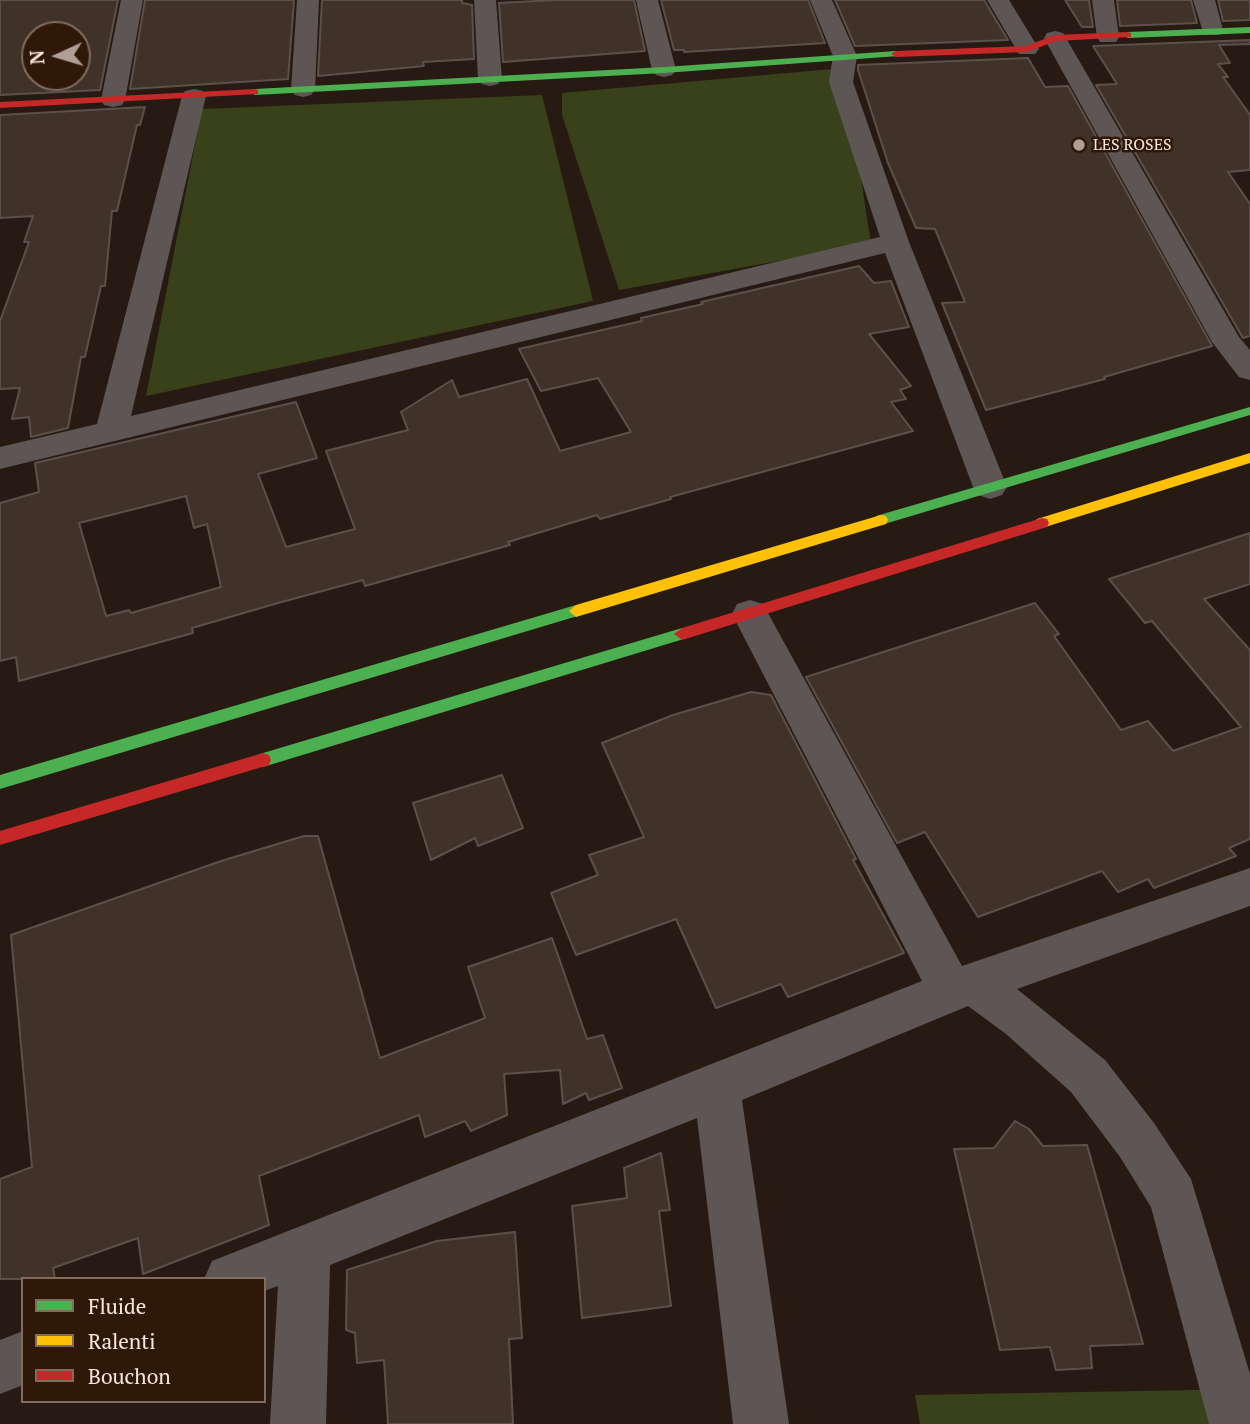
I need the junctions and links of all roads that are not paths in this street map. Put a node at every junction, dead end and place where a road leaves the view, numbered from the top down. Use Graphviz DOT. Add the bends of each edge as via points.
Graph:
graph roads {
  1 [pos="132,0"];
  2 [pos="308,0"];
  3 [pos="485,0"];
  4 [pos="647,0"];
  5 [pos="821,0"];
  6 [pos="998,0"];
  7 [pos="1103,0"];
  8 [pos="1204,0"];
  9 [pos="1212,30"];
  10 [pos="1250,30"];
  11 [pos="1108,37"];
  12 [pos="1055,38"];
  13 [pos="1027,50"];
  14 [pos="845,55"];
  15 [pos="664,70"];
  16 [pos="490,79"];
  17 [pos="303,90"];
  18 [pos="194,96"];
  19 [pos="113,100"];
  20 [pos="0,105"];
  21 [pos="895,242"];
  22 [pos="1250,370"];
  23 [pos="1250,411"];
  24 [pos="111,432"];
  25 [pos="0,458"];
  26 [pos="1250,458"];
  27 [pos="990,487"];
  28 [pos="750,614"];
  29 [pos="0,782"];
  30 [pos="0,838"];
  31 [pos="1250,887"];
  32 [pos="962,987"];
  33 [pos="717,1087"];
  34 [pos="304,1250"];
  35 [pos="235,1277"];
  36 [pos="21,1359"];
  37 [pos="0,1367"];
  38 [pos="298,1424"];
  39 [pos="761,1424"];
  40 [pos="1237,1424"];
  1 -- 19 [label="street"];
  2 -- 17 [label="street"];
  3 -- 16 [label="street"];
  4 -- 15 [label="street"];
  5 -- 14 [label="street"];
  6 -- 13 [label="street"];
  7 -- 11 [label="street"];
  8 -- 9 [label="street"];
  9 -- 10 [label="main road"];
  9 -- 11 [label="main road"];
  11 -- 12 [label="main road"];
  12 -- 13 [label="main road"];
  12 -- 22 [label="street" via="1227,342"];
  13 -- 14 [label="main road"];
  14 -- 15 [label="main road"];
  14 -- 21 [label="street" via="841,82"];
  15 -- 16 [label="main road"];
  16 -- 17 [label="main road"];
  17 -- 18 [label="main road"];
  18 -- 19 [label="main road"];
  18 -- 24 [label="street"];
  19 -- 20 [label="main road"];
  21 -- 24 [label="street"];
  21 -- 27 [label="street"];
  23 -- 27 [label="main road"];
  24 -- 25 [label="street"];
  26 -- 28 [label="main road"];
  27 -- 29 [label="main road"];
  28 -- 30 [label="main road"];
  28 -- 32 [label="street"];
  31 -- 32 [label="street"];
  32 -- 33 [label="street"];
  32 -- 40 [label="street" via="1023,1019 1088,1076 1173,1197"];
  33 -- 34 [label="street"];
  33 -- 39 [label="street"];
  34 -- 35 [label="street"];
  34 -- 38 [label="street"];
  36 -- 37 [label="street"];
}
